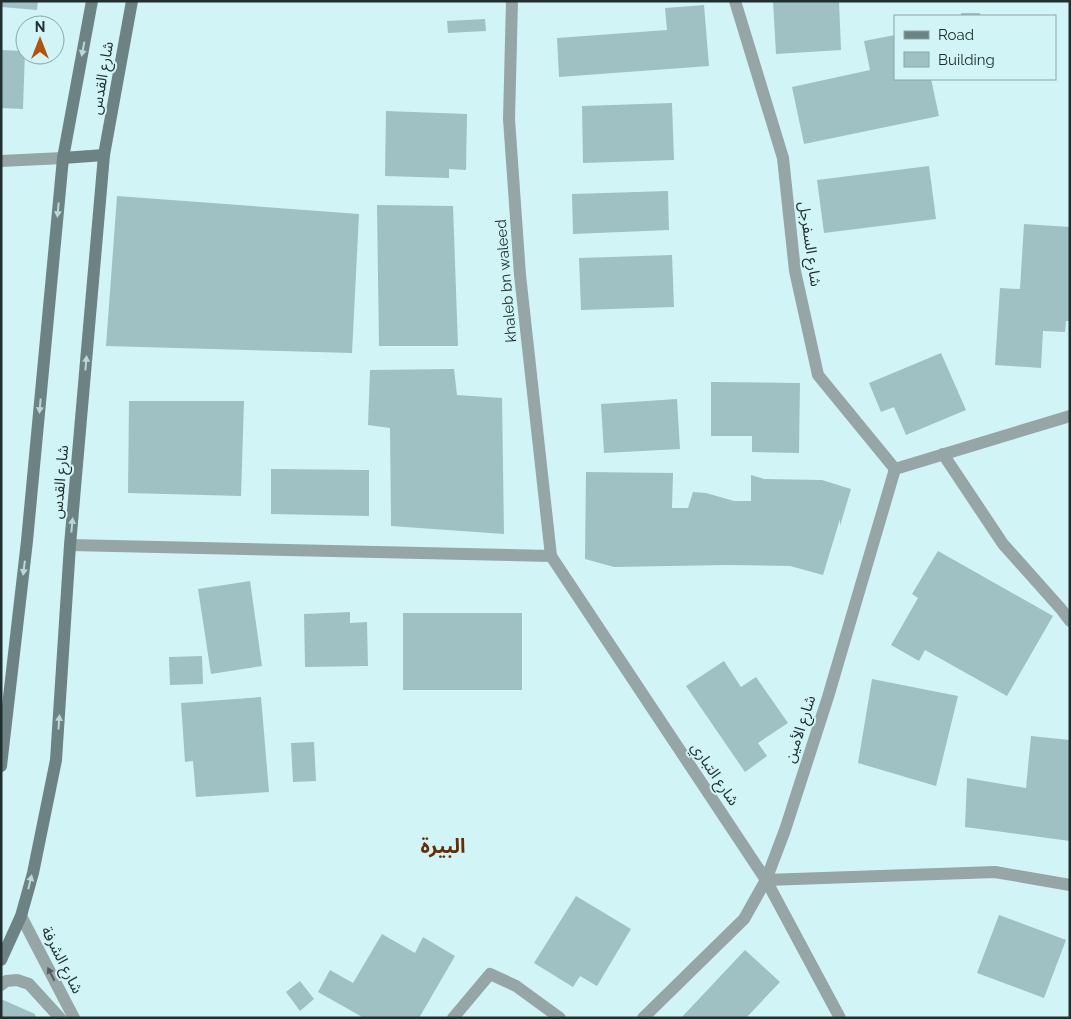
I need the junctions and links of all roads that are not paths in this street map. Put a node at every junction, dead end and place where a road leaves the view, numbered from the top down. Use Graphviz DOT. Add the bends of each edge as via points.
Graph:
graph roads {
  1 [pos="92,1"];
  2 [pos="132,1"];
  3 [pos="512,1"];
  4 [pos="735,1"];
  5 [pos="104,155"];
  6 [pos="63,158"];
  7 [pos="1,161"];
  8 [pos="1070,416"];
  9 [pos="943,454"];
  10 [pos="895,469"];
  11 [pos="70,544"];
  12 [pos="551,556"];
  13 [pos="1070,621"];
  14 [pos="1,766"];
  15 [pos="766,880"];
  16 [pos="1070,885"];
  17 [pos="21,916"];
  18 [pos="1,960"];
  19 [pos="1,985"];
  20 [pos="60,1018"];
  21 [pos="74,1018"];
  22 [pos="453,1018"];
  23 [pos="560,1018"];
  24 [pos="643,1018"];
  25 [pos="840,1018"];
  1 -- 6 [label="main road, شارع القدس, one-way"];
  2 -- 5 [label="main road, شارع القدس"];
  3 -- 12 [label="street, khaleb bn waleed" via="509,119 520,275"];
  4 -- 10 [label="street, شارع السفرجل" via="783,158 795,271 818,375"];
  5 -- 6 [label="main road"];
  11 -- 5 [label="main road, شارع القدس, one-way"];
  6 -- 7 [label="street"];
  6 -- 14 [label="main road, شارع القدس, one-way" via="27,541"];
  8 -- 9 [label="street"];
  9 -- 10 [label="street"];
  9 -- 13 [label="street" via="1003,544"];
  10 -- 15 [label="street, شارع الأمين" via="828,697"];
  11 -- 12 [label="street"];
  17 -- 11 [label="main road, شارع القدس, one-way" via="56,760"];
  12 -- 15 [label="street, شارع التباري"];
  15 -- 16 [label="street" via="996,872"];
  15 -- 24 [label="street, شارع الأمين" via="744,919"];
  15 -- 25 [label="street, شارع التباري"];
  17 -- 18 [label="main road, شارع القدس"];
  21 -- 17 [label="street, شارع الشرفة, one-way"];
  19 -- 20 [label="street" via="17,980 29,984"];
  22 -- 23 [label="street" via="490,974 516,986"];
}
